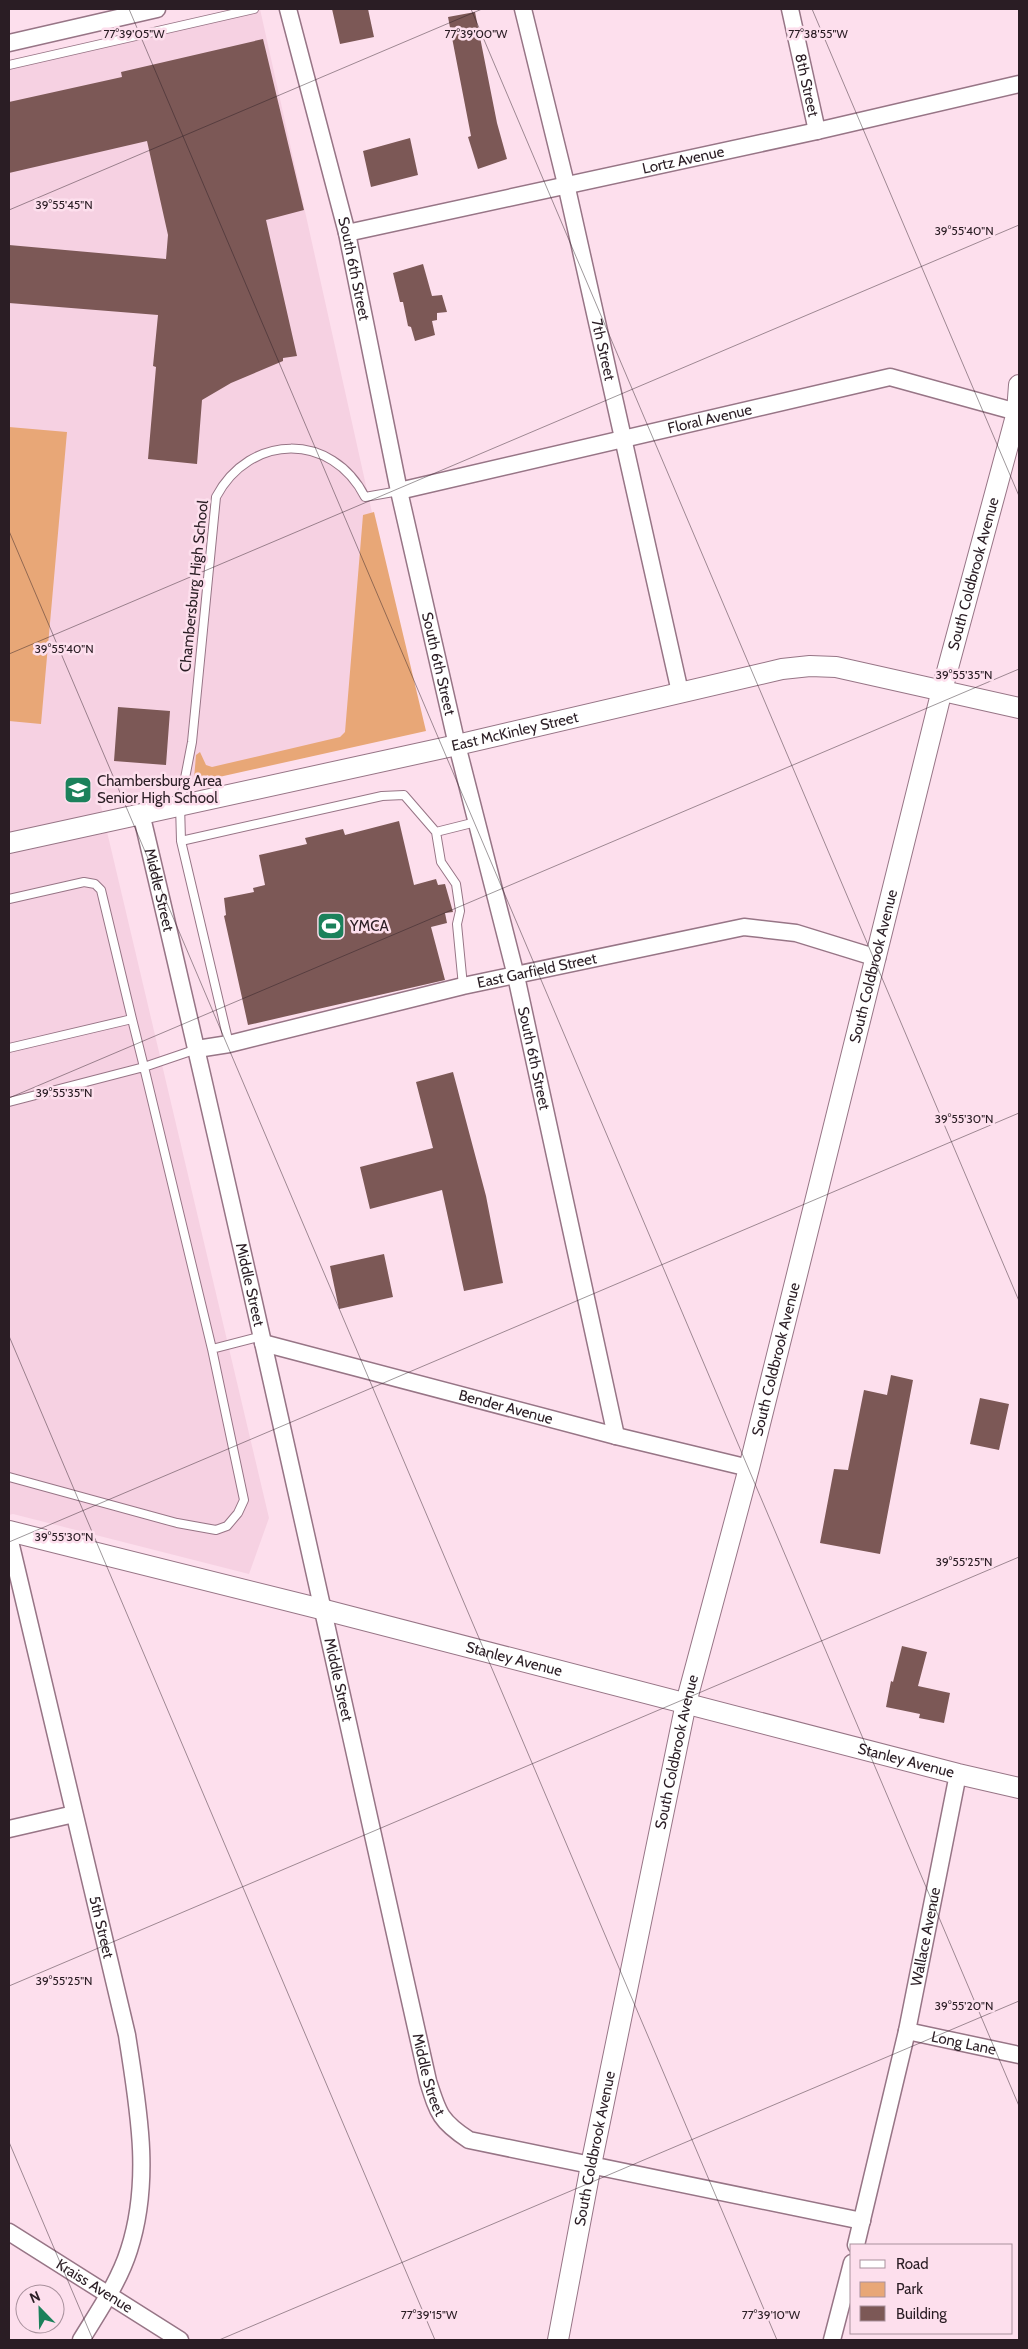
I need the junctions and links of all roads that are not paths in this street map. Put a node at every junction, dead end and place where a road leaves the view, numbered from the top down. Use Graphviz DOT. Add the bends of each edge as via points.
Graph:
graph roads {
  1 [pos="157,9"];
  2 [pos="254,9"];
  3 [pos="288,9"];
  4 [pos="523,9"];
  5 [pos="790,9"];
  6 [pos="9,43"];
  7 [pos="9,65"];
  8 [pos="1019,84"];
  9 [pos="817,131"];
  10 [pos="566,184"];
  11 [pos="347,233"];
  12 [pos="1019,386"];
  13 [pos="1017,412"];
  14 [pos="623,438"];
  15 [pos="399,490"];
  16 [pos="942,690"];
  17 [pos="680,692"];
  18 [pos="1019,708"];
  19 [pos="457,745"];
  20 [pos="180,804"];
  21 [pos="141,813"];
  22 [pos="476,822"];
  23 [pos="436,832"];
  24 [pos="181,841"];
  25 [pos="9,843"];
  26 [pos="9,899"];
  27 [pos="877,958"];
  28 [pos="516,976"];
  29 [pos="463,986"];
  30 [pos="132,1019"];
  31 [pos="228,1044"];
  32 [pos="9,1048"];
  33 [pos="197,1050"];
  34 [pos="144,1067"];
  35 [pos="9,1102"];
  36 [pos="262,1339"];
  37 [pos="212,1349"];
  38 [pos="616,1436"];
  39 [pos="749,1468"];
  40 [pos="9,1477"];
  41 [pos="9,1531"];
  42 [pos="9,1537"];
  43 [pos="322,1609"];
  44 [pos="686,1703"];
  45 [pos="958,1774"];
  46 [pos="1019,1788"];
  47 [pos="74,1814"];
  48 [pos="9,1829"];
  49 [pos="907,2031"];
  50 [pos="1019,2055"];
  51 [pos="591,2165"];
  52 [pos="862,2221"];
  53 [pos="9,2232"];
  54 [pos="856,2244"];
  55 [pos="850,2271"];
  56 [pos="108,2295"];
  57 [pos="81,2340"];
  58 [pos="180,2340"];
  59 [pos="558,2340"];
  60 [pos="832,2340"];
  1 -- 6 [label="street"];
  2 -- 7 [label="lane"];
  3 -- 11 [label="street, South 6th Street"];
  4 -- 10 [label="street, 7th Street"];
  5 -- 9 [label="street, 8th Street"];
  8 -- 9 [label="street, Lortz Avenue"];
  9 -- 10 [label="street, Lortz Avenue"];
  10 -- 11 [label="street, Lortz Avenue"];
  10 -- 14 [label="street, 7th Street"];
  11 -- 15 [label="street, South 6th Street"];
  12 -- 13 [label="street, South Coldbrook Avenue"];
  13 -- 14 [label="street, Floral Avenue" via="890,377"];
  13 -- 16 [label="street, South Coldbrook Avenue"];
  14 -- 15 [label="street, Floral Avenue"];
  14 -- 17 [label="street, 7th Street"];
  15 -- 19 [label="street, South 6th Street"];
  15 -- 20 [label="lane, Chambersburg High School" via="365,497 346,469 331,458 293,448 268,452 246,462 221,488 213,510 192,742"];
  16 -- 17 [label="street, East McKinley Street" via="836,667 810,666 782,669"];
  16 -- 18 [label="street, East McKinley Street"];
  16 -- 27 [label="street, South Coldbrook Avenue"];
  17 -- 19 [label="street, East McKinley Street"];
  19 -- 20 [label="street, East McKinley Street"];
  19 -- 22 [label="street, South 6th Street"];
  20 -- 21 [label="street, East McKinley Street"];
  20 -- 24 [label="lane, Chambersburg High School"];
  21 -- 25 [label="street, East McKinley Street"];
  21 -- 33 [label="street, Middle Street"];
  22 -- 23 [label="lane"];
  22 -- 28 [label="street, South 6th Street"];
  23 -- 24 [label="lane" via="404,795 382,796"];
  23 -- 29 [label="lane" via="441,862 456,884"];
  24 -- 31 [label="lane, Chambersburg High School"];
  26 -- 30 [label="lane" via="84,882 95,884 101,890"];
  27 -- 28 [label="street, East Garfield Street" via="796,933 744,927"];
  27 -- 39 [label="street, South Coldbrook Avenue"];
  28 -- 29 [label="street, East Garfield Street"];
  28 -- 38 [label="street, South 6th Street"];
  29 -- 31 [label="street, East Garfield Street"];
  30 -- 32 [label="lane"];
  30 -- 34 [label="lane"];
  31 -- 33 [label="street, East Garfield Street"];
  33 -- 34 [label="lane"];
  33 -- 36 [label="street, Middle Street"];
  34 -- 35 [label="lane"];
  34 -- 37 [label="lane"];
  36 -- 37 [label="lane"];
  36 -- 38 [label="street, Bender Avenue"];
  36 -- 43 [label="street, Middle Street"];
  37 -- 40 [label="lane" via="244,1500 226,1526 216,1530 177,1523"];
  38 -- 39 [label="street, Bender Avenue"];
  39 -- 44 [label="street, South Coldbrook Avenue"];
  41 -- 43 [label="street, Stanley Avenue"];
  42 -- 47 [label="street, 5th Street"];
  43 -- 44 [label="street, Stanley Avenue"];
  43 -- 51 [label="street, Middle Street" via="436,2107 449,2127 469,2140"];
  44 -- 45 [label="street, Stanley Avenue"];
  44 -- 51 [label="street, South Coldbrook Avenue"];
  45 -- 46 [label="street, Stanley Avenue"];
  45 -- 49 [label="street, Wallace Avenue"];
  47 -- 48 [label="street"];
  47 -- 56 [label="street, 5th Street" via="128,2035 142,2158 141,2198 129,2251"];
  49 -- 50 [label="street, Long Lane"];
  49 -- 52 [label="street, Wallace Avenue"];
  51 -- 52 [label="street, Middle Street"];
  51 -- 59 [label="street, South Coldbrook Avenue"];
  52 -- 54 [label="street, Wallace Avenue"];
  53 -- 56 [label="street, Kraiss Avenue"];
  55 -- 60 [label="street"];
  56 -- 57 [label="street, 5th Street"];
  56 -- 58 [label="street, Kraiss Avenue"];
}
